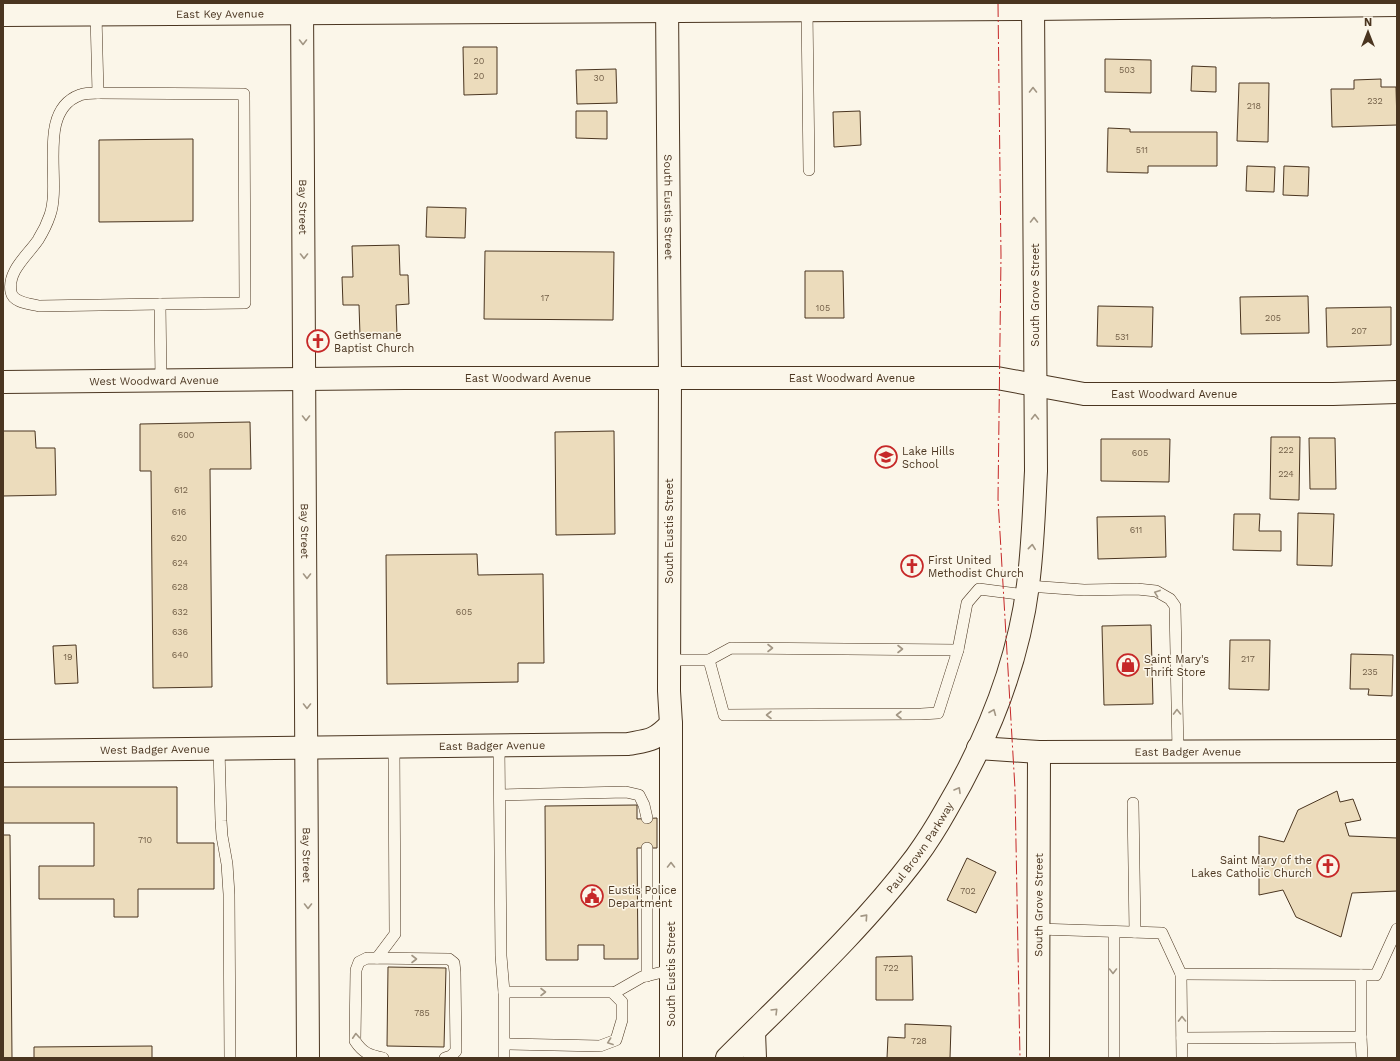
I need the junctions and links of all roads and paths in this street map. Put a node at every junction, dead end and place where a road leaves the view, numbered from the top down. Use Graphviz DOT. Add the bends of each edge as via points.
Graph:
graph roads {
  1 [pos="1397,5"];
  2 [pos="1033,6"];
  3 [pos="536,7"];
  4 [pos="667,7"];
  5 [pos="223,8"];
  6 [pos="303,8"];
  7 [pos="42,9"];
  8 [pos="807,10"];
  9 [pos="96,14"];
  10 [pos="3,15"];
  11 [pos="98,93"];
  12 [pos="809,170"];
  13 [pos="160,304"];
  14 [pos="670,378"];
  15 [pos="305,379"];
  16 [pos="161,380"];
  17 [pos="3,382"];
  18 [pos="1035,385"];
  19 [pos="1397,392"];
  20 [pos="1027,590"];
  21 [pos="958,650"];
  22 [pos="669,660"];
  23 [pos="709,660"];
  24 [pos="671,724"];
  25 [pos="499,746"];
  26 [pos="394,747"];
  27 [pos="308,748"];
  28 [pos="978,748"];
  29 [pos="219,749"];
  30 [pos="3,751"];
  31 [pos="1178,751"];
  32 [pos="1397,751"];
  33 [pos="1039,752"];
  34 [pos="500,795"];
  35 [pos="1133,803"];
  36 [pos="647,818"];
  37 [pos="647,848"];
  38 [pos="1038,929"];
  39 [pos="1397,929"];
  40 [pos="1114,932"];
  41 [pos="1135,932"];
  42 [pos="377,958"];
  43 [pos="671,970"];
  44 [pos="1181,974"];
  45 [pos="1361,974"];
  46 [pos="647,976"];
  47 [pos="504,992"];
  48 [pos="614,993"];
  49 [pos="754,1032"];
  50 [pos="1361,1037"];
  51 [pos="1182,1038"];
  52 [pos="505,1044"];
  53 [pos="230,1058"];
  54 [pos="308,1058"];
  55 [pos="383,1058"];
  56 [pos="445,1058"];
  57 [pos="504,1058"];
  58 [pos="671,1058"];
  59 [pos="727,1058"];
  60 [pos="755,1058"];
  61 [pos="1038,1058"];
  62 [pos="1114,1058"];
  63 [pos="1182,1058"];
  64 [pos="1362,1058"];
  1 -- 2 [label="street, East Key Avenue"];
  2 -- 8 [label="street, East Key Avenue"];
  18 -- 2 [label="street, South Grove Street, one-way"];
  3 -- 4 [label="street, East Key Avenue"];
  3 -- 6 [label="street, East Key Avenue"];
  4 -- 8 [label="street, East Key Avenue"];
  4 -- 14 [label="street, South Eustis Street"];
  5 -- 6 [label="street, East Key Avenue"];
  5 -- 9 [label="street, East Key Avenue"];
  6 -- 15 [label="street, Bay Street, one-way"];
  7 -- 9 [label="street, East Key Avenue"];
  7 -- 10 [label="street, East Key Avenue"];
  8 -- 12 [label="lane"];
  9 -- 11 [label="lane"];
  11 -- 13 [label="lane" via="80,95 70,100 57,117 50,214 38,240 18,265 10,290 12,296 22,302 39,306"];
  11 -- 13 [label="lane" via="244,94 245,303"];
  13 -- 16 [label="lane"];
  14 -- 15 [label="street, East Woodward Avenue"];
  14 -- 18 [label="street, East Woodward Avenue" via="997,378"];
  14 -- 22 [label="street, South Eustis Street"];
  15 -- 16 [label="street, West Woodward Avenue"];
  15 -- 27 [label="street, Bay Street, one-way"];
  16 -- 17 [label="street, West Woodward Avenue"];
  18 -- 19 [label="street, East Woodward Avenue" via="1084,394"];
  20 -- 18 [label="street, South Grove Street, one-way" via="1034,533"];
  20 -- 21 [label="lane" via="979,589 967,603"];
  28 -- 20 [label="street, Paul Brown Parkway, one-way" via="1003,689 1018,638"];
  31 -- 20 [label="lane, one-way" via="1175,606 1170,599 1156,591 1137,589"];
  23 -- 21 [label="lane, one-way" via="731,648"];
  21 -- 23 [label="lane, one-way" via="938,713 921,714 724,715"];
  22 -- 23 [label="lane"];
  22 -- 24 [label="street, South Eustis Street"];
  24 -- 25 [label="street, East Badger Avenue" via="652,740 628,744"];
  43 -- 24 [label="street, South Eustis Street, one-way"];
  25 -- 26 [label="street, East Badger Avenue"];
  25 -- 34 [label="lane"];
  26 -- 27 [label="street, East Badger Avenue"];
  26 -- 42 [label="lane" via="395,934"];
  27 -- 29 [label="street, West Badger Avenue"];
  27 -- 54 [label="street, Bay Street, one-way"];
  28 -- 33 [label="street, East Badger Avenue"];
  49 -- 28 [label="street, Paul Brown Parkway, one-way" via="848,937 895,884 940,821"];
  29 -- 30 [label="street, West Badger Avenue"];
  29 -- 53 [label="lane" via="220,821 229,894"];
  31 -- 32 [label="street, East Badger Avenue"];
  31 -- 33 [label="street, East Badger Avenue"];
  33 -- 38 [label="street, South Grove Street"];
  34 -- 36 [label="lane" via="626,792 639,795"];
  34 -- 47 [label="lane" via="501,956"];
  35 -- 41 [label="lane"];
  37 -- 46 [label="lane"];
  38 -- 40 [label="lane"];
  38 -- 61 [label="street, South Grove Street"];
  39 -- 45 [label="lane" via="1376,974"];
  40 -- 41 [label="lane"];
  40 -- 62 [label="lane, one-way"];
  41 -- 44 [label="lane" via="1162,933"];
  55 -- 42 [label="lane, one-way" via="361,1050 355,1041 356,970 359,962 367,958"];
  42 -- 56 [label="lane, one-way" via="449,959 454,963 456,1051"];
  43 -- 46 [label="lane"];
  43 -- 58 [label="street, South Eustis Street"];
  44 -- 45 [label="lane"];
  51 -- 44 [label="lane, one-way"];
  45 -- 50 [label="lane"];
  46 -- 48 [label="lane"];
  47 -- 48 [label="lane, one-way"];
  47 -- 52 [label="lane"];
  48 -- 52 [label="lane, one-way" via="622,1002 622,1020 616,1040 600,1046"];
  49 -- 59 [label="street, Paul Brown Parkway"];
  49 -- 60 [label="street"];
  50 -- 51 [label="lane"];
  50 -- 64 [label="lane"];
  51 -- 63 [label="lane"];
  52 -- 57 [label="lane"];
}
